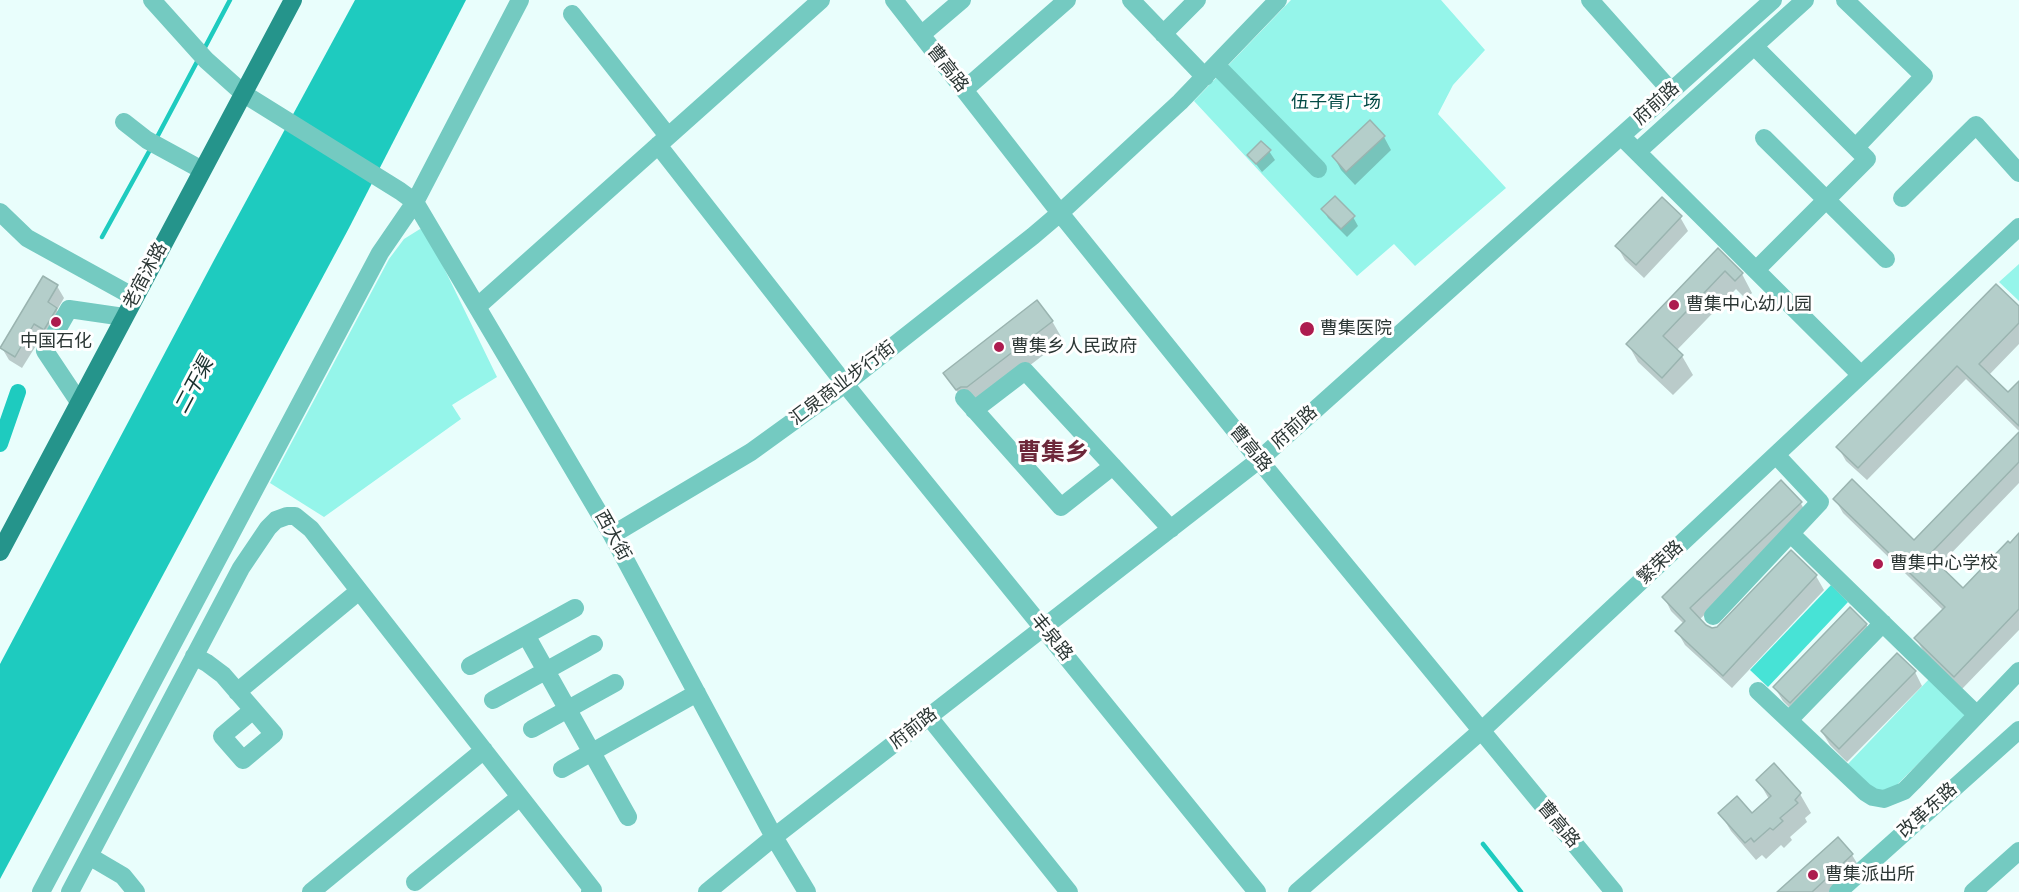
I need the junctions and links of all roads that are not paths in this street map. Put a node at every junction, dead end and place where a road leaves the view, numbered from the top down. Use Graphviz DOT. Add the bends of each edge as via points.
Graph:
graph roads {
  1 [pos="152,0"];
  2 [pos="293,0"];
  3 [pos="520,0"];
  4 [pos="821,0"];
  5 [pos="894,0"];
  6 [pos="962,0"];
  7 [pos="1067,0"];
  8 [pos="1131,0"];
  9 [pos="1197,0"];
  10 [pos="1278,0"];
  11 [pos="1590,0"];
  12 [pos="1773,0"];
  13 [pos="1805,0"];
  14 [pos="1845,0"];
  15 [pos="572,14"];
  16 [pos="1163,34"];
  17 [pos="921,35"];
  18 [pos="1754,46"];
  19 [pos="1210,71"];
  20 [pos="964,90"];
  21 [pos="1671,91"];
  22 [pos="244,94"];
  23 [pos="124,122"];
  24 [pos="1621,136"];
  25 [pos="1764,138"];
  26 [pos="663,140"];
  27 [pos="1856,147"];
  28 [pos="1637,152"];
  29 [pos="1318,169"];
  30 [pos="202,170"];
  31 [pos="2019,173"];
  32 [pos="1902,198"];
  33 [pos="1827,200"];
  34 [pos="415,202"];
  35 [pos="0,212"];
  36 [pos="1060,213"];
  37 [pos="2019,227"];
  38 [pos="1886,259"];
  39 [pos="1756,270"];
  40 [pos="134,297"];
  41 [pos="478,306"];
  42 [pos="124,317"];
  43 [pos="1862,375"];
  44 [pos="845,384"];
  45 [pos="79,402"];
  46 [pos="1776,455"];
  47 [pos="1259,460"];
  48 [pos="1113,466"];
  49 [pos="1171,529"];
  50 [pos="1791,534"];
  51 [pos="612,535"];
  52 [pos="0,552"];
  53 [pos="359,591"];
  54 [pos="575,608"];
  55 [pos="1713,616"];
  56 [pos="1883,623"];
  57 [pos="1043,629"];
  58 [pos="526,635"];
  59 [pos="594,644"];
  60 [pos="194,657"];
  61 [pos="470,666"];
  62 [pos="546,670"];
  63 [pos="2018,674"];
  64 [pos="615,683"];
  65 [pos="1758,691"];
  66 [pos="237,692"];
  67 [pos="697,693"];
  68 [pos="493,700"];
  69 [pos="567,709"];
  70 [pos="253,710"];
  71 [pos="1977,715"];
  72 [pos="929,717"];
  73 [pos="1789,720"];
  74 [pos="532,729"];
  75 [pos="2019,730"];
  76 [pos="1481,731"];
  77 [pos="484,750"];
  78 [pos="592,753"];
  79 [pos="562,770"];
  80 [pos="520,796"];
  81 [pos="628,817"];
  82 [pos="774,837"];
  83 [pos="2019,851"];
  84 [pos="89,856"];
  85 [pos="415,882"];
  86 [pos="41,892"];
  87 [pos="70,892"];
  88 [pos="136,892"];
  89 [pos="311,892"];
  90 [pos="590,892"];
  91 [pos="707,892"];
  92 [pos="807,892"];
  93 [pos="1069,892"];
  94 [pos="1257,892"];
  95 [pos="1297,892"];
  96 [pos="1614,892"];
  97 [pos="1838,892"];
  98 [pos="1973,892"];
  1 -- 22 [label="street, 西大街" via="201,55"];
  2 -- 22 [label="main road, 老宿沭路"];
  3 -- 34 [label="street"];
  4 -- 26 [label="street"];
  5 -- 17 [label="street, 曹高路"];
  6 -- 17 [label="street"];
  7 -- 20 [label="street"];
  8 -- 16 [label="street"];
  9 -- 16 [label="street"];
  10 -- 19 [label="street, 汇泉商业步行街"];
  11 -- 21 [label="street"];
  12 -- 21 [label="street, 府前路"];
  13 -- 18 [label="street"];
  14 -- 27 [label="street" via="1924,76"];
  15 -- 26 [label="street, 丰泉路"];
  16 -- 19 [label="street"];
  17 -- 20 [label="street, 曹高路"];
  18 -- 27 [label="street"];
  18 -- 28 [label="street"];
  19 -- 29 [label="street"];
  19 -- 36 [label="street, 汇泉商业步行街"];
  20 -- 36 [label="street, 曹高路"];
  21 -- 24 [label="street, 府前路"];
  22 -- 30 [label="main road, 老宿沭路"];
  22 -- 34 [label="street, 西大街"];
  23 -- 30 [label="street" via="147,140"];
  24 -- 28 [label="street"];
  24 -- 47 [label="street, 府前路"];
  25 -- 33 [label="street"];
  26 -- 41 [label="street"];
  26 -- 44 [label="street, 丰泉路"];
  27 -- 33 [label="street" via="1867,159"];
  28 -- 39 [label="street"];
  30 -- 40 [label="main road, 老宿沭路"];
  31 -- 32 [label="street" via="1976,125"];
  33 -- 38 [label="street"];
  33 -- 39 [label="street"];
  34 -- 41 [label="street, 西大街"];
  34 -- 86 [label="street" via="380,253"];
  35 -- 40 [label="street" via="27,238"];
  36 -- 44 [label="street, 汇泉商业步行街"];
  36 -- 47 [label="street, 曹高路"];
  37 -- 43 [label="street, 繁荣路"];
  39 -- 43 [label="street"];
  40 -- 42 [label="main road, 老宿沭路"];
  41 -- 51 [label="street, 西大街"];
  42 -- 45 [label="main road, 老宿沭路"];
  42 -- 45 [label="street" via="69,309 45,351"];
  43 -- 46 [label="street, 繁荣路"];
  44 -- 51 [label="street, 汇泉商业步行街" via="751,452"];
  44 -- 57 [label="street, 丰泉路"];
  45 -- 52 [label="main road, 老宿沭路"];
  46 -- 50 [label="street" via="1820,502"];
  46 -- 76 [label="street, 繁荣路"];
  47 -- 49 [label="street, 府前路"];
  47 -- 76 [label="street, 曹高路"];
  48 -- 48 [label="street" via="1025,371 969,404 1061,507"];
  48 -- 49 [label="street"];
  49 -- 57 [label="street, 府前路"];
  50 -- 55 [label="street"];
  50 -- 56 [label="street"];
  51 -- 67 [label="street, 西大街"];
  53 -- 60 [label="street" via="311,528 295,516 286,516 276,520 258,541"];
  53 -- 66 [label="street"];
  53 -- 77 [label="street"];
  54 -- 58 [label="street"];
  56 -- 71 [label="street"];
  56 -- 73 [label="street"];
  57 -- 72 [label="street, 府前路"];
  57 -- 94 [label="street, 丰泉路"];
  58 -- 61 [label="street"];
  58 -- 62 [label="street"];
  59 -- 62 [label="street"];
  60 -- 66 [label="street" via="223,675"];
  60 -- 84 [label="street"];
  62 -- 68 [label="street"];
  62 -- 69 [label="street"];
  63 -- 71 [label="street"];
  64 -- 69 [label="street"];
  65 -- 73 [label="street"];
  66 -- 70 [label="street"];
  67 -- 78 [label="street"];
  67 -- 82 [label="street, 西大街"];
  69 -- 74 [label="street"];
  69 -- 78 [label="street"];
  71 -- 73 [label="street" via="1904,791 1884,799 1865,792"];
  72 -- 82 [label="street, 府前路"];
  72 -- 93 [label="street"];
  75 -- 97 [label="street, 改革东路"];
  76 -- 95 [label="street, 繁荣路"];
  76 -- 96 [label="street, 曹高路"];
  77 -- 80 [label="street"];
  77 -- 89 [label="street"];
  78 -- 79 [label="street"];
  78 -- 81 [label="street"];
  80 -- 85 [label="street"];
  80 -- 90 [label="street" via="593,890"];
  82 -- 91 [label="street, 府前路"];
  82 -- 92 [label="street, 西大街"];
  83 -- 98 [label="street"];
  84 -- 87 [label="street"];
  84 -- 88 [label="street" via="123,876"];
}
